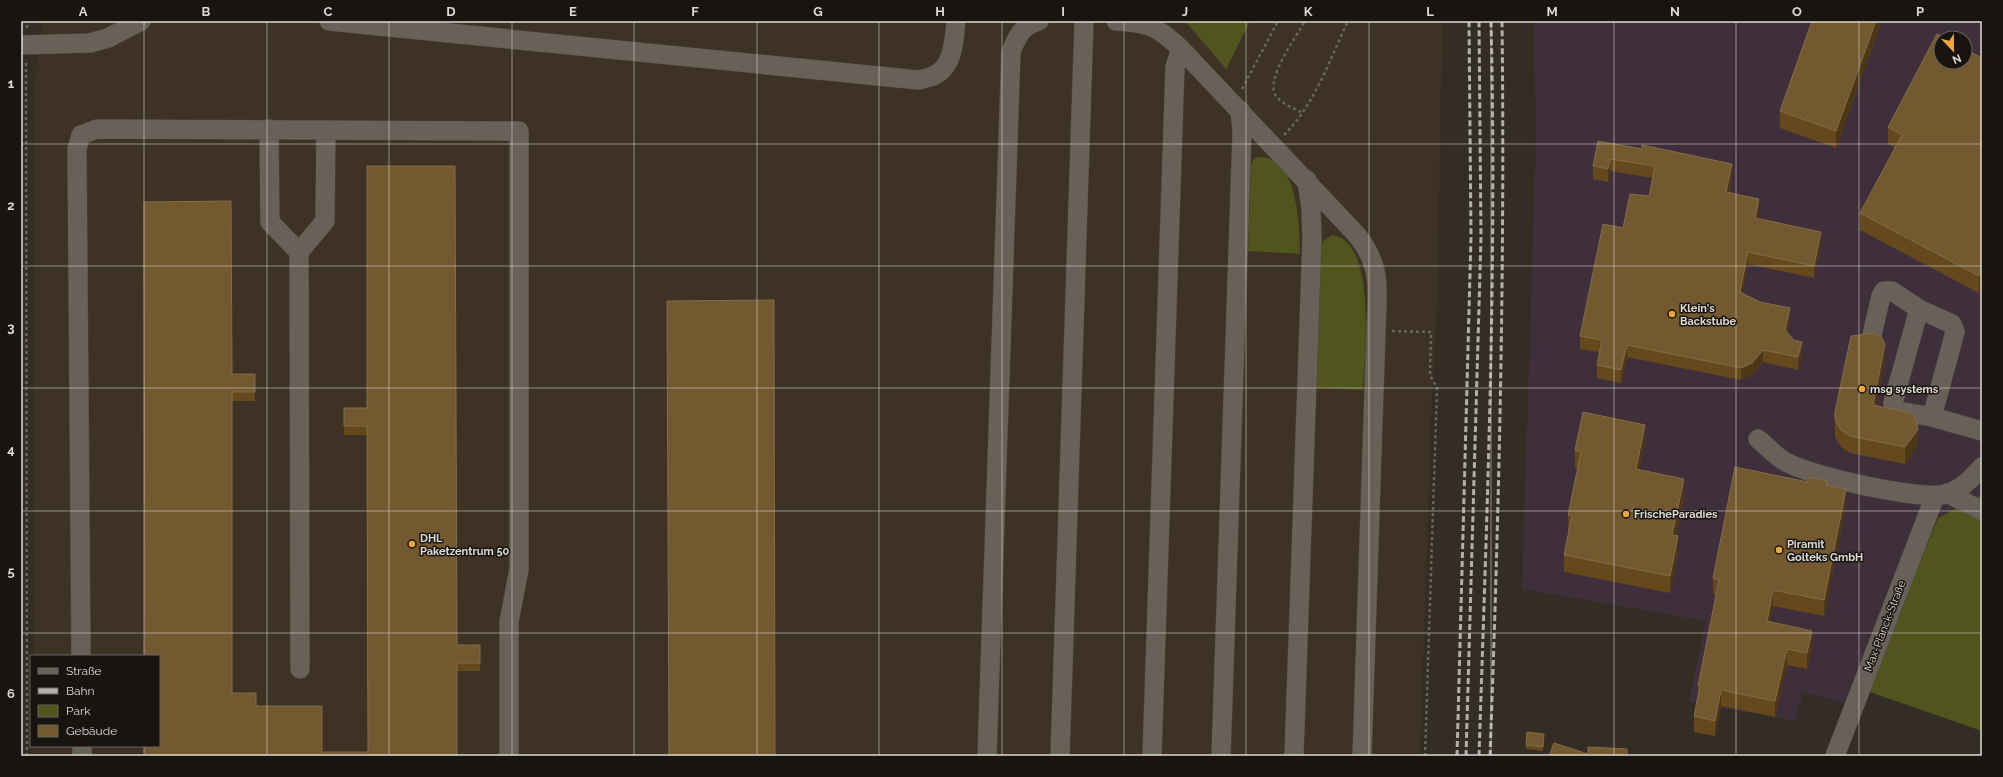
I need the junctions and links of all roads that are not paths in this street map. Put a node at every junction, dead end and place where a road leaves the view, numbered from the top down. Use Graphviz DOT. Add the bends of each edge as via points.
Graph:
graph roads {
  1 [pos="141,21"];
  2 [pos="329,21"];
  3 [pos="956,21"];
  4 [pos="1039,21"];
  5 [pos="1084,21"];
  6 [pos="1116,21"];
  7 [pos="23,46"];
  8 [pos="1181,49"];
  9 [pos="1238,107"];
  10 [pos="269,129"];
  11 [pos="326,130"];
  12 [pos="1307,180"];
  13 [pos="298,252"];
  14 [pos="1919,309"];
  15 [pos="1871,339"];
  16 [pos="1932,417"];
  17 [pos="1982,431"];
  18 [pos="1758,439"];
  19 [pos="1982,467"];
  20 [pos="1941,495"];
  21 [pos="1982,511"];
  22 [pos="81,655"];
  23 [pos="300,669"];
  24 [pos="509,756"];
  25 [pos="987,756"];
  26 [pos="1060,756"];
  27 [pos="1152,756"];
  28 [pos="1221,756"];
  29 [pos="1294,756"];
  30 [pos="1362,756"];
  31 [pos="1835,756"];
  1 -- 7 [label="street" via="90,44"];
  2 -- 3 [label="street" via="918,80 934,76 946,65 953,50"];
  4 -- 25 [label="street" via="1028,24 1017,36 1011,52"];
  5 -- 26 [label="street"];
  6 -- 8 [label="street" via="1154,27"];
  8 -- 9 [label="street"];
  8 -- 27 [label="street" via="1175,67"];
  9 -- 12 [label="street"];
  9 -- 28 [label="street" via="1242,133"];
  10 -- 11 [label="street"];
  10 -- 13 [label="street" via="270,222"];
  10 -- 22 [label="street" via="97,129 81,135 77,149"];
  11 -- 13 [label="street" via="325,222"];
  11 -- 24 [label="street" via="520,131 519,568 509,622"];
  12 -- 29 [label="street" via="1312,238"];
  12 -- 30 [label="street" via="1361,239 1372,258 1377,280"];
  13 -- 23 [label="street"];
  14 -- 15 [label="street" via="1892,291 1884,291"];
  14 -- 16 [label="street" via="1952,324 1955,332"];
  14 -- 16 [label="street" via="1893,402 1899,411"];
  16 -- 17 [label="street"];
  18 -- 20 [label="street" via="1785,462 1808,472 1911,495"];
  19 -- 20 [label="street" via="1966,484"];
  20 -- 21 [label="street"];
  20 -- 31 [label="street, Max-Planck-Straße"];
}
